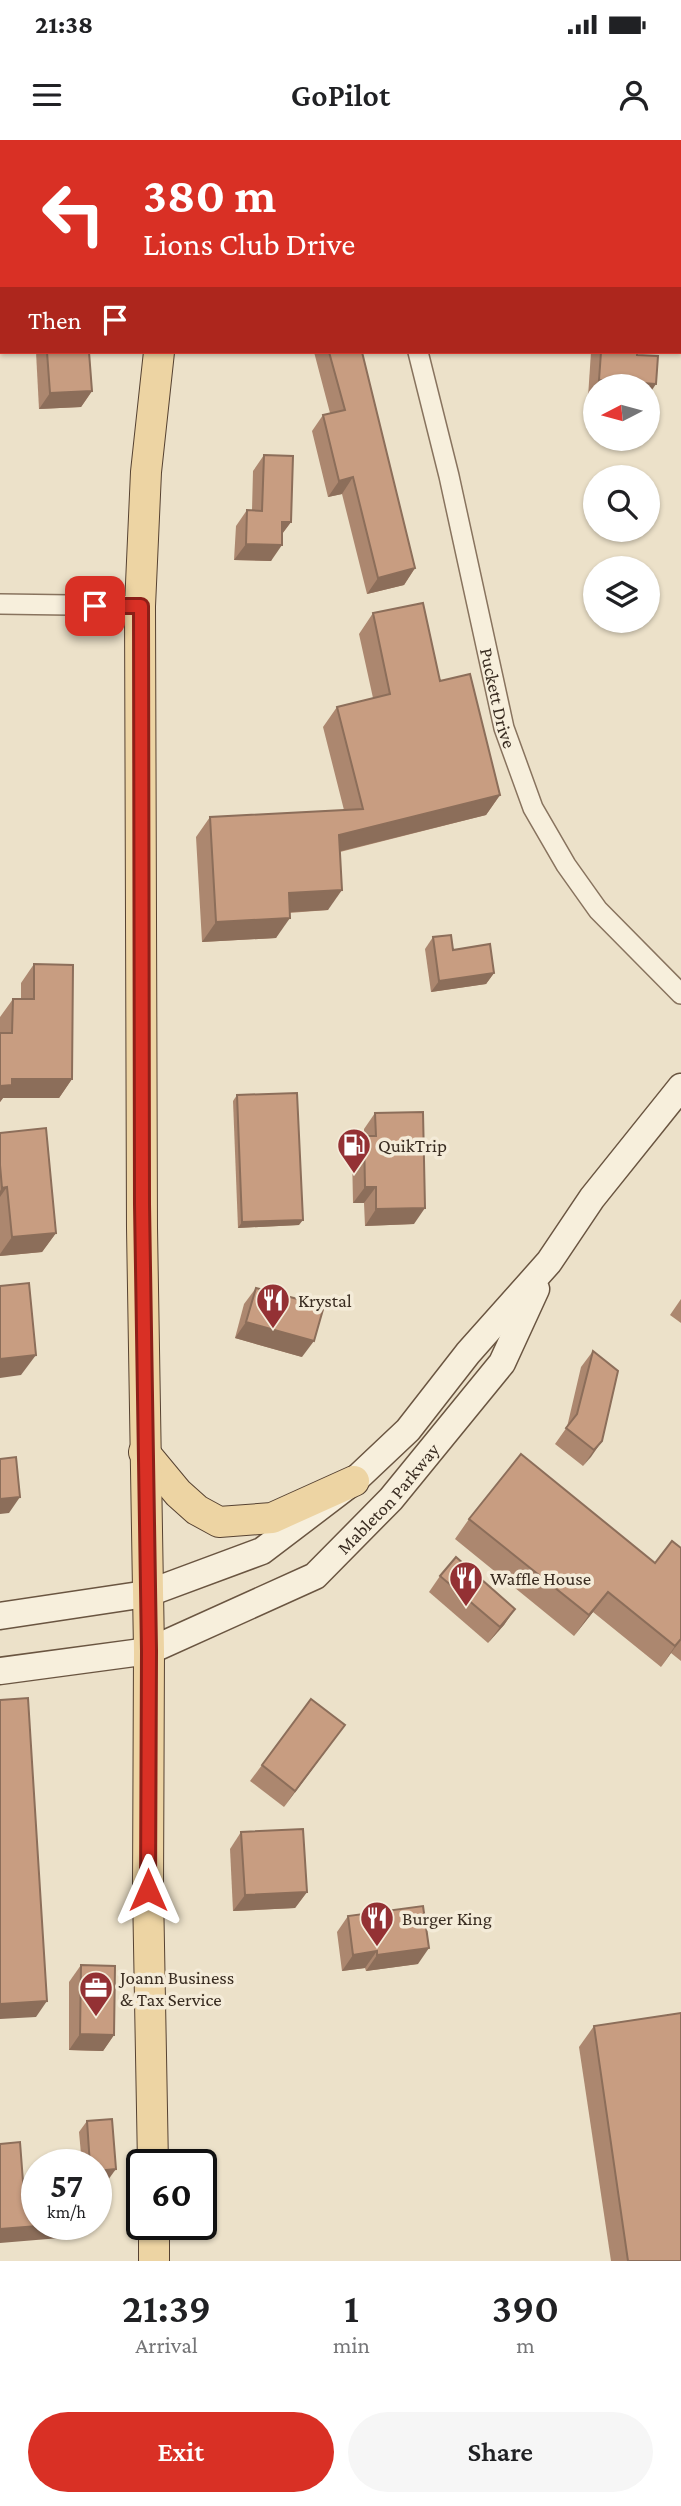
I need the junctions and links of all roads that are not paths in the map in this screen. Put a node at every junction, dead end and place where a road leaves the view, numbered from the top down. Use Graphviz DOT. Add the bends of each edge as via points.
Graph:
graph roads {
  1 [pos="159,354"];
  2 [pos="418,354"];
  3 [pos="0,604"];
  4 [pos="141,606"];
  5 [pos="681,994"];
  6 [pos="681,1087"];
  7 [pos="549,1262"];
  8 [pos="144,1452"];
  9 [pos="354,1481"];
  10 [pos="146,1594"];
  11 [pos="0,1616"];
  12 [pos="149,1651"];
  13 [pos="0,1671"];
  14 [pos="153,2149"];
  15 [pos="154,2240"];
  16 [pos="154,2261"];
  1 -- 4 [label="main road" via="146,472"];
  2 -- 5 [label="street, Puckett Drive" via="504,728 533,808 598,910"];
  3 -- 4 [label="street"];
  4 -- 8 [label="main road"];
  6 -- 7 [label="main road, Mableton Parkway" via="592,1198"];
  7 -- 9 [label="main road, Mableton Parkway" via="468,1353 408,1430"];
  7 -- 12 [label="main road, Mableton Parkway" via="502,1363 391,1499 315,1576"];
  8 -- 9 [label="main road" via="178,1493 219,1521 272,1518"];
  8 -- 10 [label="main road"];
  9 -- 10 [label="main road, Mableton Parkway" via="261,1550"];
  10 -- 11 [label="main road, Mableton Parkway"];
  10 -- 12 [label="main road"];
  12 -- 13 [label="main road, Mableton Parkway"];
  12 -- 14 [label="main road"];
  15 -- 16 [label="main road"];
}
